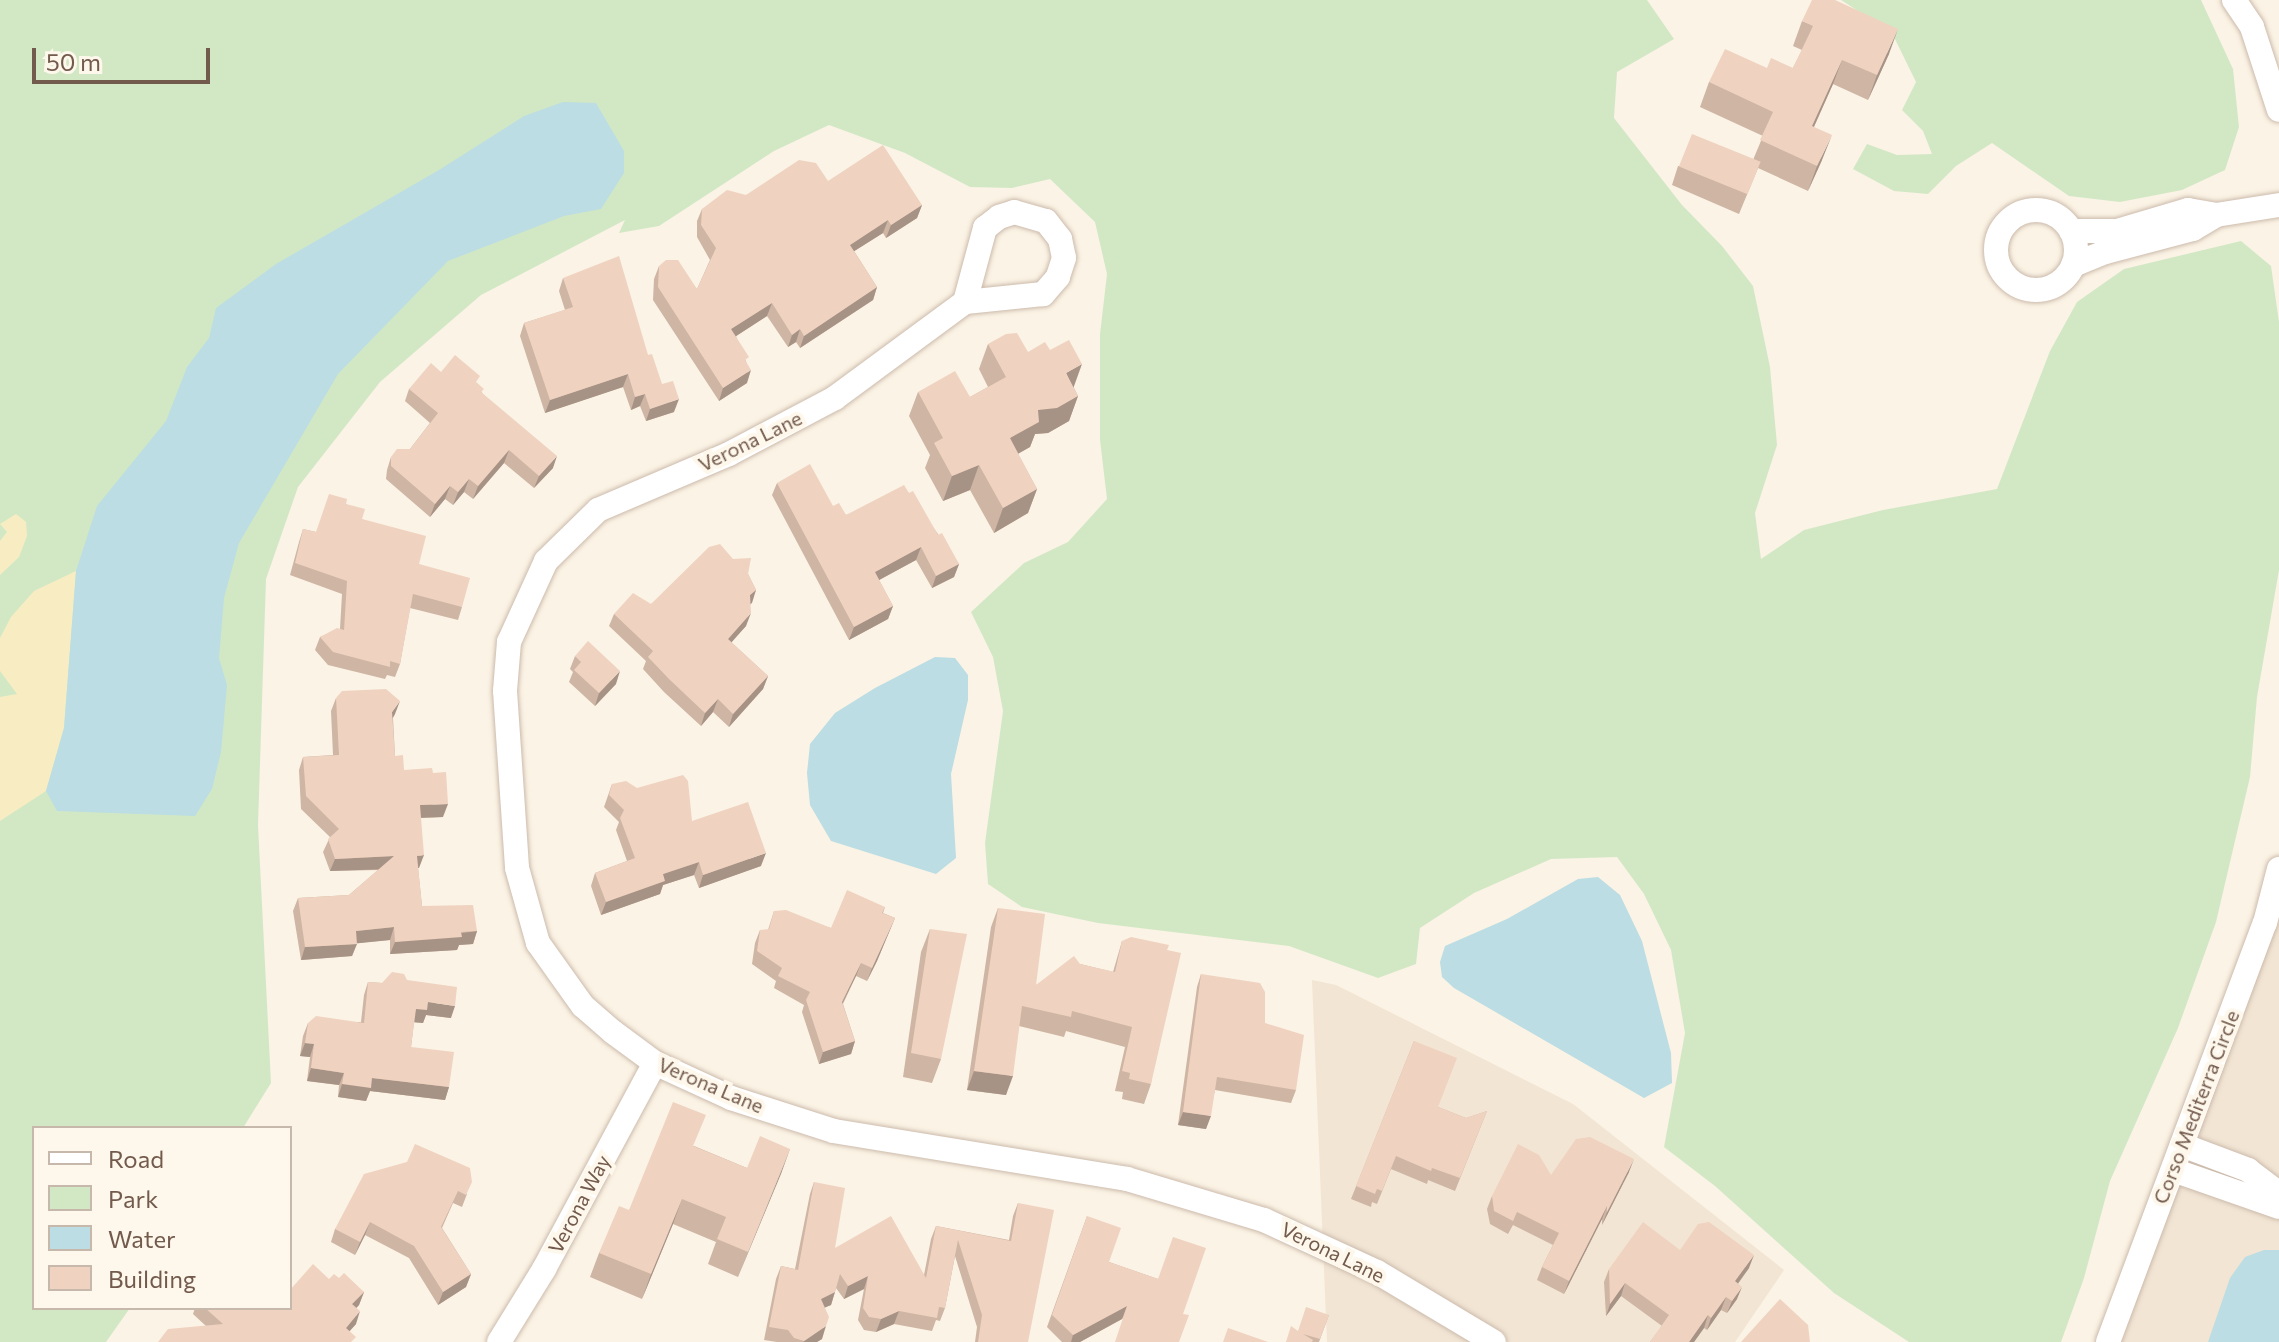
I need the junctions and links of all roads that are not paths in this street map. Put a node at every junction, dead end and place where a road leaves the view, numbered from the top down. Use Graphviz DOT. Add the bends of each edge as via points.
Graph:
graph roads {
  1 [pos="2234,0"];
  2 [pos="2251,0"];
  3 [pos="2252,27"];
  4 [pos="2279,110"];
  5 [pos="2279,205"];
  6 [pos="2216,215"];
  7 [pos="2071,231"];
  8 [pos="2073,265"];
  9 [pos="965,302"];
  10 [pos="2279,869"];
  11 [pos="655,1063"];
  12 [pos="2182,1145"];
  13 [pos="2173,1170"];
  14 [pos="2279,1193"];
  15 [pos="2279,1207"];
  16 [pos="499,1342"];
  17 [pos="1494,1342"];
  18 [pos="2108,1342"];
  1 -- 3 [label="street"];
  2 -- 3 [label="street"];
  3 -- 4 [label="street"];
  5 -- 6 [label="street"];
  6 -- 7 [label="street" via="2188,210 2117,231"];
  6 -- 8 [label="street" via="2193,229"];
  7 -- 8 [label="street"];
  7 -- 8 [label="street" via="2050,213 2027,211 2004,226 1997,256 2010,280 2035,290 2060,282"];
  9 -- 9 [label="street" via="1043,294 1058,277 1064,258 1060,239 1046,221 1014,212 985,228"];
  9 -- 11 [label="street, Verona Lane" via="835,398 729,454 598,510 546,561 523,604 509,642 505,691 510,802 523,901 538,943 583,1006"];
  10 -- 12 [label="street, Corso Mediterra Circle" via="2265,923"];
  11 -- 16 [label="street, Verona Way"];
  11 -- 17 [label="street, Verona Lane" via="731,1098 834,1131 1127,1179 1264,1220 1377,1272"];
  12 -- 13 [label="street, Corso Mediterra Circle"];
  12 -- 14 [label="street" via="2248,1170"];
  13 -- 15 [label="street"];
  13 -- 18 [label="street, Corso Mediterra Circle"];
}
